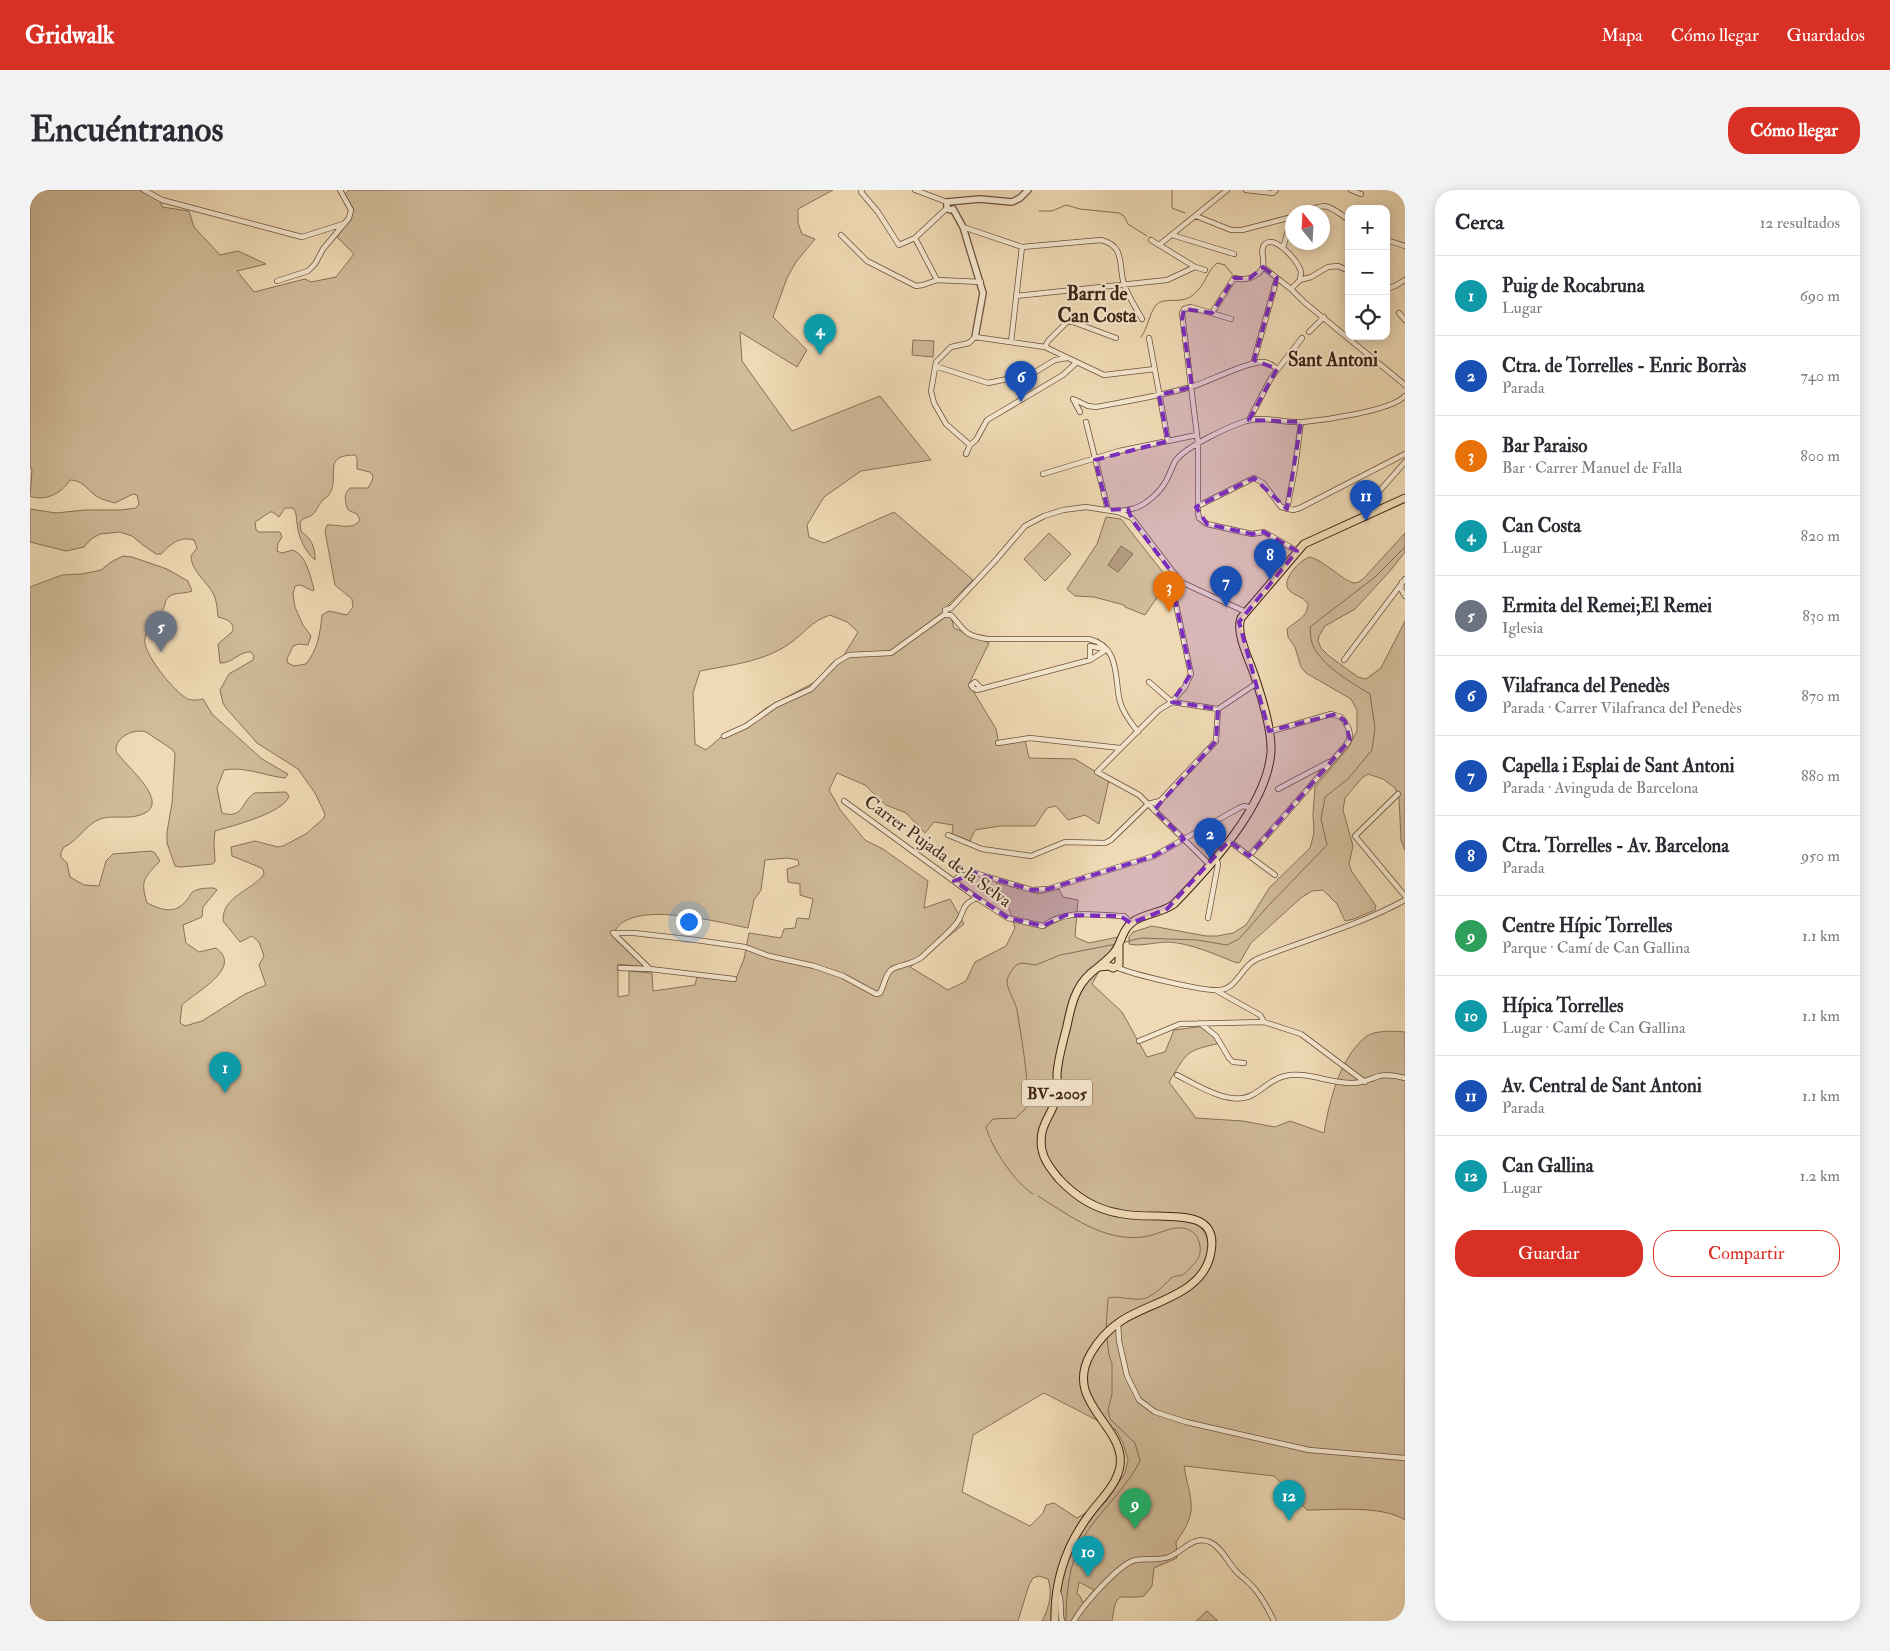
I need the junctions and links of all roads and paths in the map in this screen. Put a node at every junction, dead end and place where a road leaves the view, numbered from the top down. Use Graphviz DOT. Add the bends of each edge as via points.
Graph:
graph roads {
  1 [pos="144,190"];
  2 [pos="340,190"];
  3 [pos="862,190"];
  4 [pos="915,190"];
  5 [pos="1028,190"];
  6 [pos="1226,190"];
  7 [pos="1246,190"];
  8 [pos="1276,190"];
  9 [pos="1351,190"];
  10 [pos="1361,194"];
  11 [pos="950,206"];
  12 [pos="1330,207"];
  13 [pos="1196,216"];
  14 [pos="1345,217"];
  15 [pos="1285,219"];
  16 [pos="343,224"];
  17 [pos="962,227"];
  18 [pos="841,235"];
  19 [pos="1172,235"];
  20 [pos="915,238"];
  21 [pos="1151,240"];
  22 [pos="1285,241"];
  23 [pos="1390,241"];
  24 [pos="1159,245"];
  25 [pos="1405,246"];
  26 [pos="1022,247"];
  27 [pos="1283,248"];
  28 [pos="1234,254"];
  29 [pos="1196,267"];
  30 [pos="1263,267"];
  31 [pos="1345,269"];
  32 [pos="1205,270"];
  33 [pos="1277,278"];
  34 [pos="937,280"];
  35 [pos="1300,280"];
  36 [pos="1405,280"];
  37 [pos="277,281"];
  38 [pos="981,282"];
  39 [pos="1124,285"];
  40 [pos="1390,288"];
  41 [pos="1292,289"];
  42 [pos="1016,296"];
  43 [pos="1212,313"];
  44 [pos="1399,313"];
  45 [pos="1324,317"];
  46 [pos="1142,319"];
  47 [pos="1231,319"];
  48 [pos="1405,320"];
  49 [pos="1309,332"];
  50 [pos="976,337"];
  51 [pos="1116,338"];
  52 [pos="1149,338"];
  53 [pos="1302,338"];
  54 [pos="1011,342"];
  55 [pos="1045,347"];
  56 [pos="1059,353"];
  57 [pos="1069,358"];
  58 [pos="1056,360"];
  59 [pos="1077,362"];
  60 [pos="1253,364"];
  61 [pos="935,366"];
  62 [pos="1067,369"];
  63 [pos="1155,369"];
  64 [pos="1277,369"];
  65 [pos="1405,384"];
  66 [pos="1192,387"];
  67 [pos="1159,395"];
  68 [pos="1405,396"];
  69 [pos="1080,412"];
  70 [pos="1248,420"];
  71 [pos="1086,422"];
  72 [pos="1301,422"];
  73 [pos="1197,435"];
  74 [pos="1183,438"];
  75 [pos="1168,441"];
  76 [pos="1198,443"];
  77 [pos="970,445"];
  78 [pos="1192,447"];
  79 [pos="966,454"];
  80 [pos="1405,454"];
  81 [pos="1095,460"];
  82 [pos="1405,462"];
  83 [pos="1043,474"];
  84 [pos="1405,498"];
  85 [pos="1198,506"];
  86 [pos="1135,508"];
  87 [pos="1287,509"];
  88 [pos="1108,510"];
  89 [pos="1118,512"];
  90 [pos="1368,514"];
  91 [pos="1132,518"];
  92 [pos="1297,551"];
  93 [pos="1173,574"];
  94 [pos="1404,580"];
  95 [pos="1181,582"];
  96 [pos="1172,586"];
  97 [pos="1405,596"];
  98 [pos="951,608"];
  99 [pos="1246,612"];
  100 [pos="945,614"];
  101 [pos="951,615"];
  102 [pos="1106,650"];
  103 [pos="1090,660"];
  104 [pos="1344,660"];
  105 [pos="1148,682"];
  106 [pos="1257,683"];
  107 [pos="981,688"];
  108 [pos="1172,702"];
  109 [pos="1218,709"];
  110 [pos="1138,732"];
  111 [pos="1269,732"];
  112 [pos="724,736"];
  113 [pos="998,743"];
  114 [pos="1120,748"];
  115 [pos="1332,760"];
  116 [pos="1278,789"];
  117 [pos="1398,794"];
  118 [pos="844,801"];
  119 [pos="1160,801"];
  120 [pos="1148,804"];
  121 [pos="1252,808"];
  122 [pos="1154,810"];
  123 [pos="948,835"];
  124 [pos="1184,839"];
  125 [pos="1229,841"];
  126 [pos="1216,856"];
  127 [pos="1249,856"];
  128 [pos="1210,864"];
  129 [pos="1275,875"];
  130 [pos="954,881"];
  131 [pos="1405,896"];
  132 [pos="977,898"];
  133 [pos="1405,900"];
  134 [pos="1208,918"];
  135 [pos="1131,923"];
  136 [pos="1113,961"];
  137 [pos="620,968"];
  138 [pos="650,969"];
  139 [pos="734,979"];
  140 [pos="1217,990"];
  141 [pos="1264,1022"];
  142 [pos="1200,1023"];
  143 [pos="1139,1041"];
  144 [pos="1244,1064"];
  145 [pos="1177,1075"];
  146 [pos="1405,1078"];
  147 [pos="1365,1082"];
  148 [pos="1118,1324"];
  149 [pos="1405,1458"];
  150 [pos="1057,1590"];
  151 [pos="1055,1621"];
  152 [pos="1062,1621"];
  153 [pos="1074,1621"];
  154 [pos="1274,1621"];
  1 -- 16 [label="street" via="162,200 302,237"];
  2 -- 16 [label="street" via="351,210"];
  3 -- 20 [label="street" via="899,245"];
  4 -- 11 [label="street"];
  5 -- 11 [label="street" via="1012,202 980,199"];
  6 -- 13 [label="street"];
  7 -- 8 [label="street" via="1273,193"];
  9 -- 10 [label="street"];
  11 -- 17 [label="street"];
  11 -- 20 [label="street"];
  12 -- 14 [label="street"];
  13 -- 15 [label="street" via="1232,230"];
  13 -- 19 [label="street"];
  16 -- 37 [label="street" via="308,271"];
  17 -- 26 [label="street"];
  17 -- 38 [label="street"];
  18 -- 34 [label="street" via="867,261 916,286"];
  19 -- 24 [label="street"];
  19 -- 28 [label="street"];
  20 -- 34 [label="street"];
  21 -- 24 [label="street"];
  22 -- 27 [label="street"];
  23 -- 25 [label="street"];
  24 -- 29 [label="street"];
  26 -- 39 [label="street" via="1108,242 1119,253"];
  26 -- 42 [label="street"];
  27 -- 30 [label="street" via="1276,242 1265,244 1262,248"];
  27 -- 35 [label="street" via="1298,264"];
  29 -- 32 [label="street"];
  29 -- 39 [label="street" via="1167,280"];
  30 -- 33 [label="street"];
  30 -- 43 [label="street" via="1259,274 1250,278 1234,278"];
  31 -- 35 [label="street" via="1338,266 1328,268"];
  33 -- 41 [label="street"];
  33 -- 60 [label="street"];
  34 -- 38 [label="street"];
  35 -- 41 [label="street"];
  36 -- 40 [label="street"];
  38 -- 50 [label="street" via="983,293"];
  39 -- 42 [label="street"];
  39 -- 46 [label="street"];
  41 -- 45 [label="street"];
  42 -- 54 [label="street"];
  43 -- 47 [label="street"];
  43 -- 66 [label="street" via="1191,307 1184,309 1182,319"];
  44 -- 48 [label="street"];
  45 -- 49 [label="street"];
  45 -- 65 [label="street"];
  50 -- 54 [label="street"];
  50 -- 61 [label="street" via="969,343 951,347"];
  51 -- 55 [label="street" via="1068,321"];
  52 -- 63 [label="street"];
  53 -- 64 [label="street"];
  54 -- 55 [label="street"];
  55 -- 56 [label="street"];
  56 -- 57 [label="street"];
  56 -- 58 [label="street"];
  57 -- 58 [label="street"];
  57 -- 59 [label="street"];
  57 -- 62 [label="street"];
  58 -- 61 [label="street" via="1032,374 988,383"];
  59 -- 62 [label="street"];
  59 -- 63 [label="street" via="1109,376"];
  60 -- 64 [label="street" via="1270,363"];
  60 -- 66 [label="street"];
  61 -- 77 [label="street" via="931,391 934,403 946,424"];
  62 -- 77 [label="street" via="1063,376 987,420"];
  63 -- 67 [label="street"];
  64 -- 70 [label="street"];
  66 -- 67 [label="street"];
  66 -- 73 [label="street"];
  67 -- 69 [label="street" via="1096,407 1073,399"];
  67 -- 75 [label="street"];
  68 -- 72 [label="street" via="1377,410"];
  70 -- 72 [label="street" via="1266,418"];
  70 -- 76 [label="street"];
  71 -- 81 [label="street"];
  72 -- 87 [label="street"];
  73 -- 74 [label="street"];
  73 -- 76 [label="street"];
  74 -- 75 [label="street"];
  74 -- 78 [label="street"];
  75 -- 81 [label="street"];
  76 -- 78 [label="street"];
  76 -- 85 [label="street"];
  77 -- 79 [label="street"];
  78 -- 86 [label="street" via="1176,460 1160,490"];
  80 -- 87 [label="street" via="1307,505"];
  81 -- 83 [label="street"];
  81 -- 88 [label="street"];
  82 -- 90 [label="street" via="1369,503"];
  84 -- 90 [label="main road"];
  85 -- 87 [label="street" via="1254,478 1263,483 1281,507"];
  85 -- 92 [label="street" via="1199,518 1207,524 1252,534 1264,532"];
  86 -- 89 [label="street"];
  86 -- 91 [label="street"];
  88 -- 89 [label="street"];
  88 -- 98 [label="street" via="1063,510 1024,526"];
  89 -- 91 [label="street"];
  90 -- 92 [label="main road" via="1308,542"];
  91 -- 93 [label="street"];
  92 -- 99 [label="main road"];
  93 -- 95 [label="street"];
  93 -- 96 [label="street"];
  94 -- 97 [label="street" via="1401,589"];
  94 -- 104 [label="street"];
  95 -- 96 [label="street"];
  95 -- 99 [label="street"];
  96 -- 108 [label="street" via="1191,674"];
  98 -- 100 [label="street" via="946,609"];
  98 -- 101 [label="street"];
  99 -- 106 [label="main road" via="1239,622 1240,634"];
  100 -- 101 [label="street"];
  100 -- 112 [label="street" via="891,653 843,658 811,689 776,705 746,726"];
  101 -- 102 [label="street" via="965,632 974,637 1089,639 1098,641"];
  102 -- 103 [label="street"];
  102 -- 103 [label="street" via="1090,646"];
  102 -- 110 [label="street" via="1116,668 1120,702"];
  103 -- 107 [label="street"];
  105 -- 108 [label="street"];
  106 -- 109 [label="street"];
  106 -- 111 [label="main road"];
  108 -- 109 [label="street"];
  108 -- 110 [label="street" via="1159,710"];
  109 -- 119 [label="street" via="1216,741"];
  110 -- 114 [label="street"];
  111 -- 115 [label="street" via="1321,716 1341,717 1351,735 1350,740"];
  111 -- 121 [label="main road" via="1270,760"];
  113 -- 114 [label="street" via="1030,738"];
  114 -- 120 [label="street" via="1097,772 1139,795"];
  115 -- 116 [label="street"];
  115 -- 127 [label="street"];
  117 -- 131 [label="street" via="1355,836"];
  118 -- 130 [label="street, Carrer Pujada de la Selva"];
  119 -- 120 [label="street"];
  119 -- 122 [label="street"];
  120 -- 122 [label="street"];
  120 -- 123 [label="street" via="1112,840 1105,843 1065,842 1031,856 982,849"];
  121 -- 124 [label="street" via="1239,808"];
  121 -- 125 [label="main road"];
  122 -- 124 [label="street"];
  124 -- 128 [label="street"];
  124 -- 130 [label="street" via="1154,856 1048,889 1032,890 975,873 959,876"];
  125 -- 126 [label="main road"];
  125 -- 127 [label="street"];
  126 -- 128 [label="main road"];
  126 -- 134 [label="street" via="1218,864"];
  127 -- 129 [label="street"];
  128 -- 135 [label="main road" via="1174,904"];
  130 -- 132 [label="street, Carrer Pujada de la Selva"];
  132 -- 135 [label="street, Carrer Pujada de la Selva" via="1008,918 1043,926 1066,914 1124,916"];
  132 -- 138 [label="street" via="968,901 958,922 922,957 892,969 876,994 843,976 745,947 613,933"];
  133 -- 140 [label="street" via="1380,914 1252,962 1230,986"];
  135 -- 136 [label="main road, BV-2005"];
  136 -- 140 [label="street" via="1171,982"];
  136 -- 148 [label="main road, BV-2005" via="1099,967 1080,985 1072,1004 1059,1062 1056,1097 1041,1136 1044,1156 1052,1171 1069,1189 1093,1205 1116,1213 1194,1218 1207,1228 1212,1245 1207,1266 1190,1286"];
  137 -- 138 [label="street"];
  138 -- 139 [label="street"];
  140 -- 141 [label="street" via="1260,1015"];
  141 -- 142 [label="street"];
  141 -- 147 [label="street" via="1302,1034"];
  142 -- 143 [label="street" via="1180,1024"];
  142 -- 144 [label="street" via="1216,1036 1233,1062"];
  145 -- 147 [label="street" via="1220,1097 1243,1098 1286,1075 1352,1084"];
  146 -- 147 [label="street" via="1389,1075"];
  148 -- 149 [label="street" via="1118,1341 1127,1376 1139,1400 1155,1412 1309,1450"];
  148 -- 150 [label="main road, BV-2005" via="1109,1330 1087,1360 1084,1382 1091,1405 1116,1443 1120,1466 1111,1487 1073,1539"];
  150 -- 151 [label="main road, BV-2005"];
  150 -- 152 [label="street" via="1061,1599"];
  153 -- 154 [label="street" via="1094,1594 1126,1564 1168,1557 1200,1540 1216,1546 1252,1585"];
}
